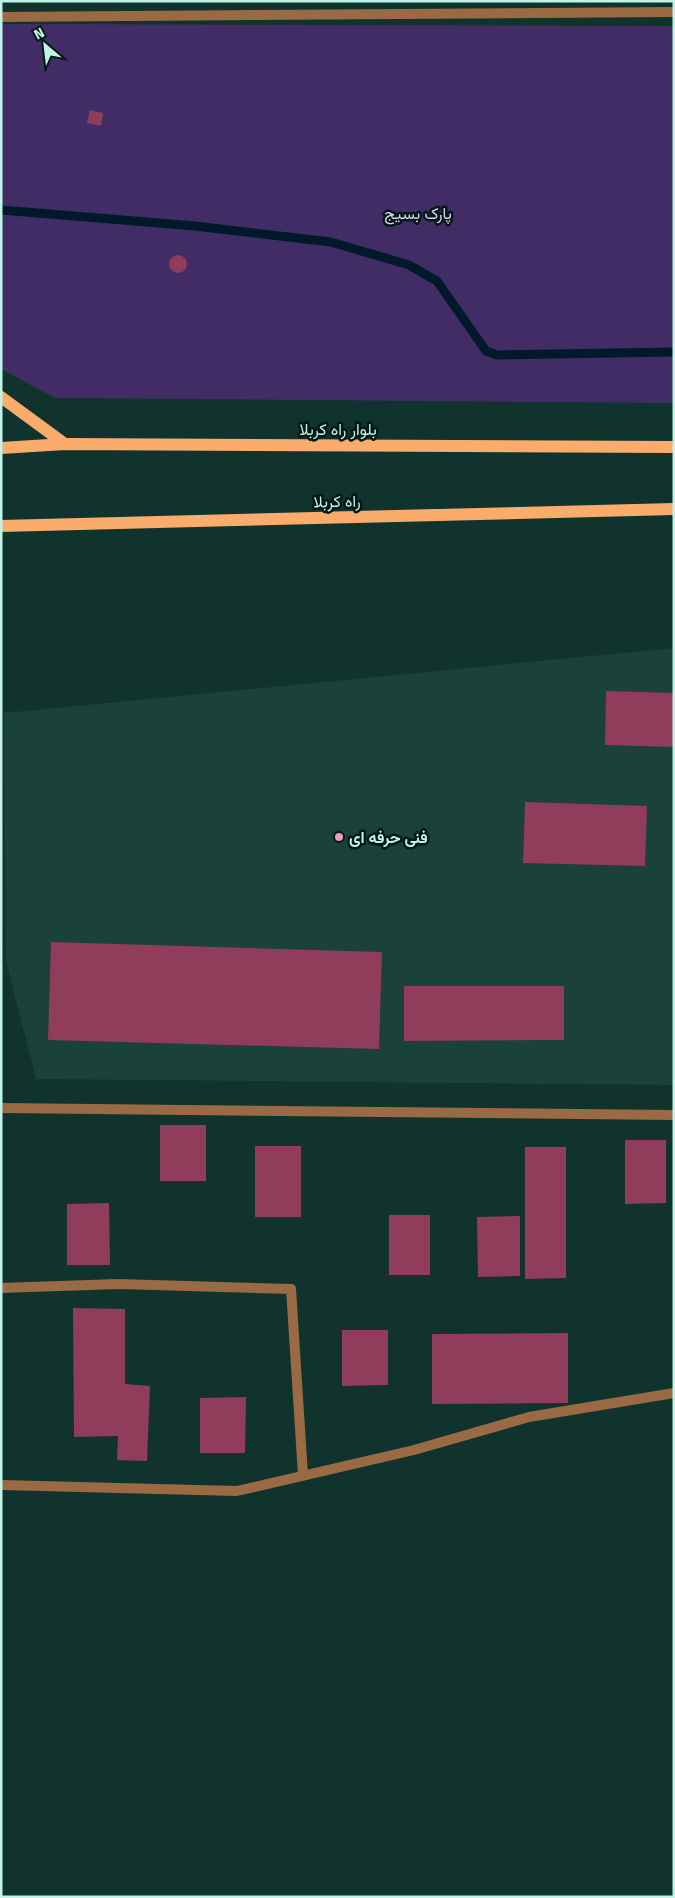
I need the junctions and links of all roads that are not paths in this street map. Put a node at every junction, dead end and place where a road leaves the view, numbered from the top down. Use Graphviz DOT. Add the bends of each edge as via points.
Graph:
graph roads {
  1 [pos="674,12"];
  2 [pos="1,16"];
  3 [pos="1,397"];
  4 [pos="64,444"];
  5 [pos="674,447"];
  6 [pos="1,448"];
  7 [pos="674,509"];
  8 [pos="1,526"];
  9 [pos="1,1108"];
  10 [pos="674,1115"];
  11 [pos="1,1288"];
  12 [pos="674,1393"];
  13 [pos="303,1475"];
  14 [pos="1,1485"];
  1 -- 2 [label="street"];
  3 -- 4 [label="main road"];
  4 -- 5 [label="main road, بلوار راه کربلا"];
  4 -- 6 [label="main road, بلوار راه کربلا"];
  7 -- 8 [label="main road, راه کربلا"];
  9 -- 10 [label="street"];
  11 -- 13 [label="street" via="118,1284 291,1289"];
  12 -- 13 [label="street" via="529,1417 414,1450"];
  13 -- 14 [label="street" via="237,1490"];
}
